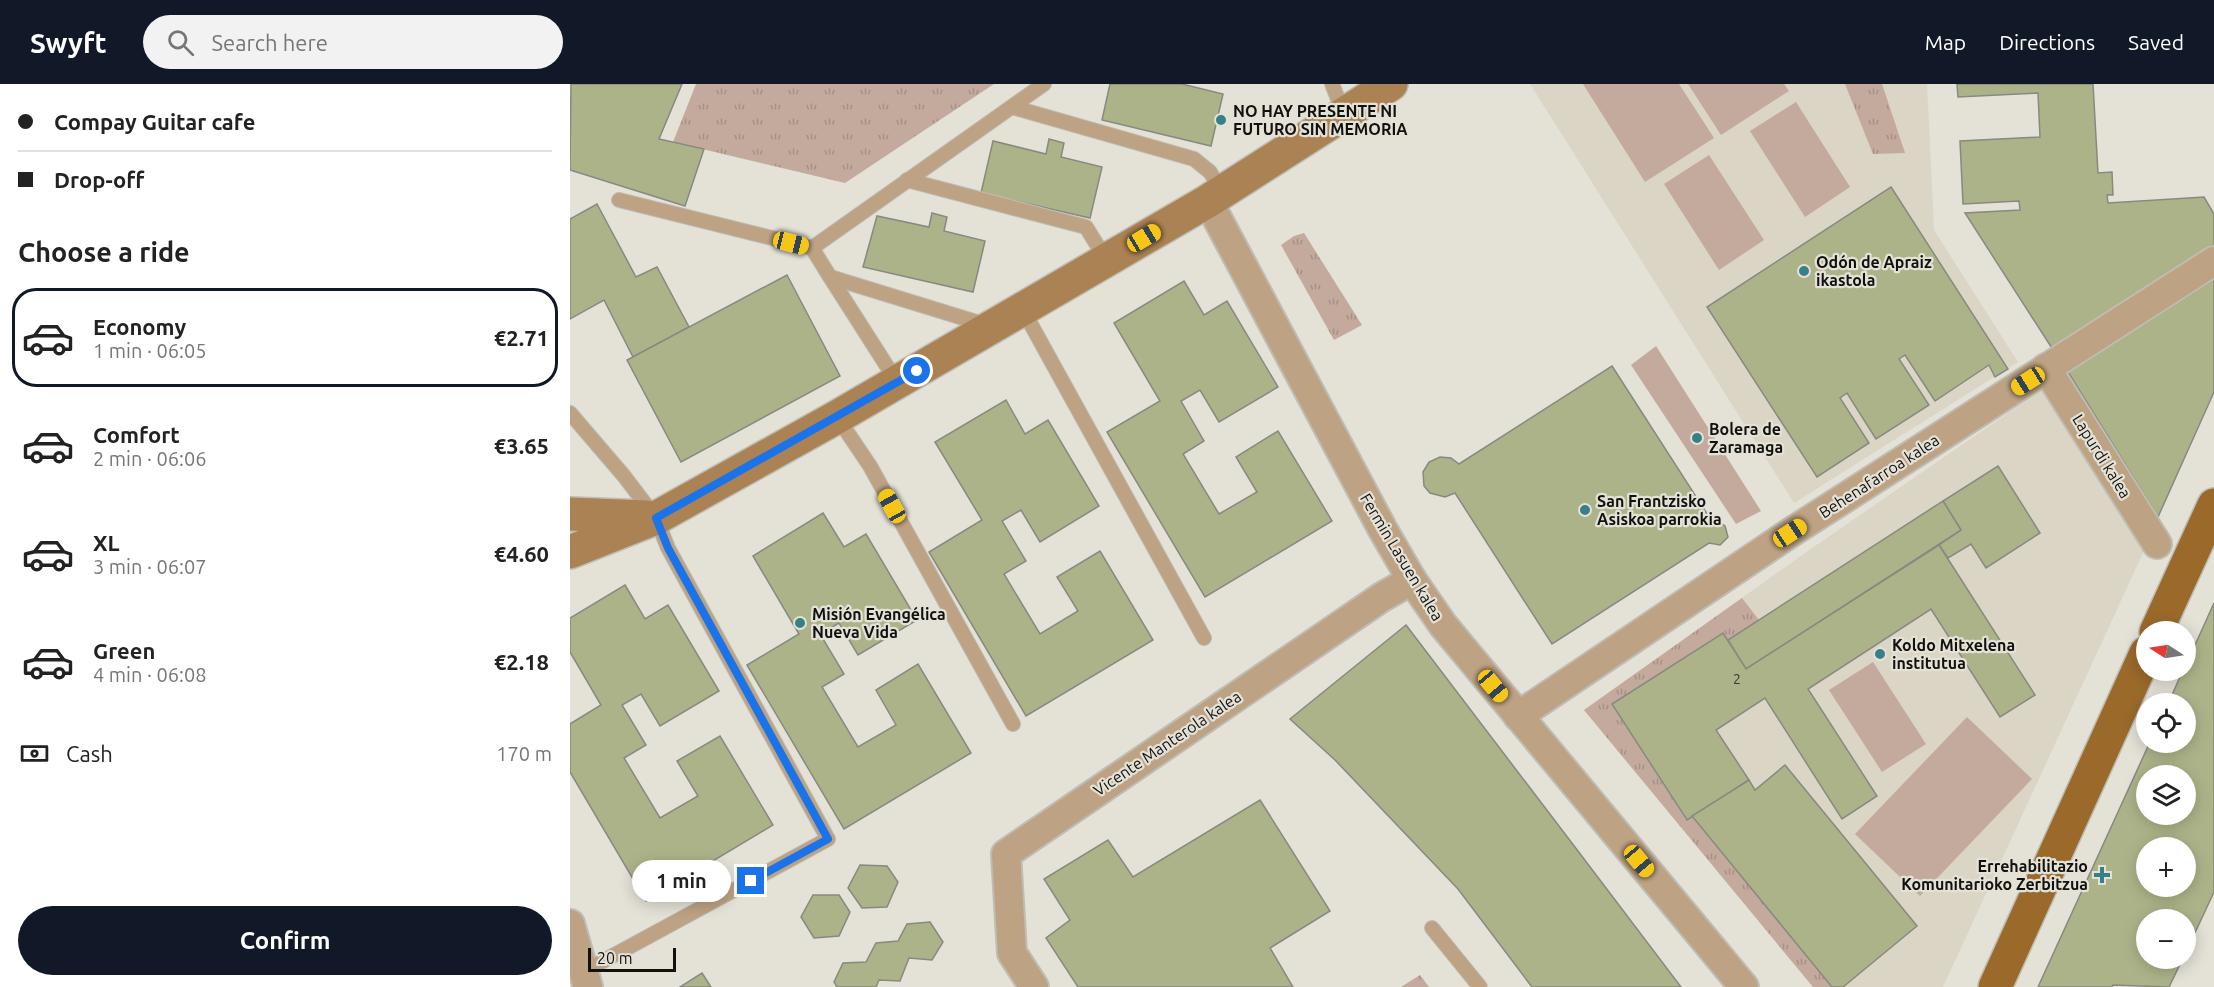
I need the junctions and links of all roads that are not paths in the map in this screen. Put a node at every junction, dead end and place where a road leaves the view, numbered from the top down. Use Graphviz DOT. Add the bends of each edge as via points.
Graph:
graph roads {
  1 [pos="1044,84"];
  2 [pos="1332,84"];
  3 [pos="1367,95"];
  4 [pos="1012,106"];
  5 [pos="908,180"];
  6 [pos="1215,196"];
  7 [pos="619,200"];
  8 [pos="812,248"];
  9 [pos="1107,261"];
  10 [pos="2214,261"];
  11 [pos="830,277"];
  12 [pos="1023,310"];
  13 [pos="994,327"];
  14 [pos="2037,375"];
  15 [pos="897,382"];
  16 [pos="570,413"];
  17 [pos="837,417"];
  18 [pos="2214,505"];
  19 [pos="570,514"];
  20 [pos="656,518"];
  21 [pos="2157,544"];
  22 [pos="570,552"];
  23 [pos="1412,580"];
  24 [pos="2161,621"];
  25 [pos="1204,638"];
  26 [pos="2136,675"];
  27 [pos="1518,716"];
  28 [pos="1013,724"];
  29 [pos="570,924"];
  30 [pos="1432,928"];
  31 [pos="585,980"];
  32 [pos="1034,987"];
  33 [pos="1480,987"];
  34 [pos="1744,987"];
  35 [pos="1995,987"];
  1 -- 4 [label="lane"];
  2 -- 3 [label="lane"];
  3 -- 6 [label="street"];
  4 -- 5 [label="lane"];
  4 -- 6 [label="lane" via="1194,159 1210,172"];
  5 -- 8 [label="lane"];
  5 -- 9 [label="lane" via="1086,227"];
  6 -- 9 [label="street"];
  6 -- 23 [label="street, Fermin Lasuen kalea"];
  7 -- 8 [label="lane"];
  8 -- 11 [label="lane"];
  9 -- 12 [label="street"];
  10 -- 14 [label="street, Behenafarroa kalea"];
  11 -- 13 [label="lane"];
  11 -- 15 [label="lane"];
  12 -- 13 [label="street"];
  12 -- 25 [label="lane"];
  13 -- 15 [label="street"];
  14 -- 21 [label="street, Lapurdi kalea"];
  14 -- 27 [label="street, Behenafarroa kalea" via="1790,533"];
  15 -- 17 [label="street"];
  16 -- 20 [label="lane"];
  17 -- 20 [label="street"];
  17 -- 28 [label="lane" via="870,466"];
  18 -- 24 [label="main road"];
  19 -- 20 [label="street"];
  20 -- 22 [label="street"];
  20 -- 31 [label="lane" via="668,548 828,839"];
  23 -- 27 [label="street, Fermin Lasuen kalea" via="1443,625"];
  23 -- 32 [label="street, Vicente Manterola kalea" via="1006,854 1012,952"];
  26 -- 35 [label="main road"];
  27 -- 34 [label="street, Fermin Lasuen kalea"];
  29 -- 31 [label="street"];
  30 -- 33 [label="lane"];
}
